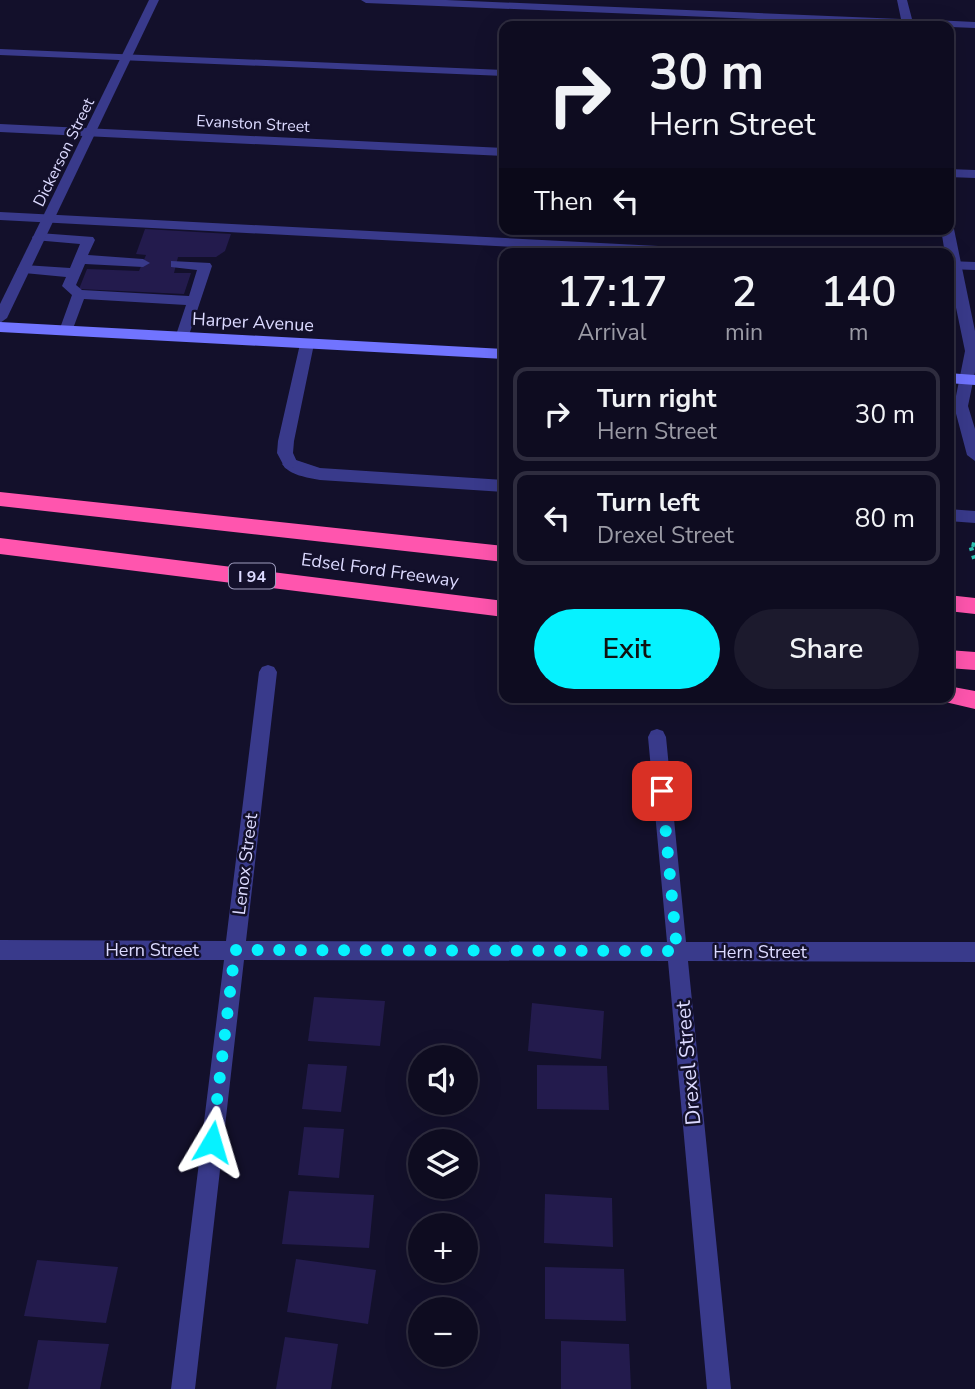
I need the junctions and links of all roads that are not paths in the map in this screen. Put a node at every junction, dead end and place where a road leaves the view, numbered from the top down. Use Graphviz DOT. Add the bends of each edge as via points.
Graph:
graph roads {
  1 [pos="154,0"];
  2 [pos="366,0"];
  3 [pos="902,0"];
  4 [pos="839,21"];
  5 [pos="906,21"];
  6 [pos="954,25"];
  7 [pos="975,25"];
  8 [pos="0,52"];
  9 [pos="126,57"];
  10 [pos="499,73"];
  11 [pos="0,128"];
  12 [pos="90,132"];
  13 [pos="499,152"];
  14 [pos="954,173"];
  15 [pos="975,174"];
  16 [pos="0,216"];
  17 [pos="48,218"];
  18 [pos="39,237"];
  19 [pos="621,248"];
  20 [pos="176,264"];
  21 [pos="137,265"];
  22 [pos="954,265"];
  23 [pos="77,266"];
  24 [pos="975,266"];
  25 [pos="24,270"];
  26 [pos="954,277"];
  27 [pos="79,294"];
  28 [pos="194,300"];
  29 [pos="0,318"];
  30 [pos="0,327"];
  31 [pos="66,331"];
  32 [pos="182,338"];
  33 [pos="307,344"];
  34 [pos="499,354"];
  35 [pos="971,379"];
  36 [pos="975,455"];
  37 [pos="499,486"];
  38 [pos="0,499"];
  39 [pos="954,515"];
  40 [pos="975,517"];
  41 [pos="0,546"];
  42 [pos="499,553"];
  43 [pos="954,604"];
  44 [pos="975,606"];
  45 [pos="499,608"];
  46 [pos="954,659"];
  47 [pos="975,661"];
  48 [pos="268,672"];
  49 [pos="954,696"];
  50 [pos="975,701"];
  51 [pos="657,737"];
  52 [pos="0,950"];
  53 [pos="235,950"];
  54 [pos="677,951"];
  55 [pos="975,953"];
  56 [pos="183,1389"];
  57 [pos="719,1389"];
  1 -- 9 [label="street, Dickerson Street"];
  2 -- 4 [label="street"];
  3 -- 5 [label="street"];
  6 -- 7 [label="street"];
  8 -- 9 [label="street"];
  9 -- 10 [label="street"];
  9 -- 12 [label="street, Dickerson Street"];
  11 -- 12 [label="street, Evanston Street"];
  12 -- 13 [label="street, Evanston Street"];
  12 -- 17 [label="street, Dickerson Street"];
  14 -- 15 [label="street"];
  16 -- 17 [label="street"];
  17 -- 18 [label="street, Dickerson Street"];
  17 -- 19 [label="street"];
  18 -- 23 [label="street" via="88,240"];
  18 -- 25 [label="street, Dickerson Street"];
  20 -- 28 [label="street" via="205,266"];
  21 -- 23 [label="street"];
  22 -- 24 [label="street"];
  23 -- 25 [label="street"];
  23 -- 27 [label="street" via="69,286"];
  25 -- 29 [label="street, Dickerson Street"];
  26 -- 35 [label="street" via="972,351"];
  27 -- 28 [label="street"];
  27 -- 31 [label="street"];
  28 -- 32 [label="street"];
  30 -- 31 [label="main road, Harper Avenue"];
  31 -- 32 [label="main road, Harper Avenue"];
  32 -- 33 [label="main road, Harper Avenue"];
  33 -- 34 [label="main road, Harper Avenue"];
  33 -- 37 [label="street" via="286,441 290,464 320,474"];
  35 -- 36 [label="street" via="961,406"];
  38 -- 42 [label="highway, Edsel Ford Freeway"];
  39 -- 40 [label="street"];
  41 -- 45 [label="highway, Edsel Ford Freeway / I 94"];
  43 -- 44 [label="highway"];
  46 -- 47 [label="highway"];
  48 -- 53 [label="street, Lenox Street"];
  49 -- 50 [label="highway"];
  51 -- 54 [label="street, Drexel Street"];
  52 -- 53 [label="street, Hern Street"];
  53 -- 54 [label="street, Hern Street"];
  53 -- 56 [label="street, Lenox Street"];
  54 -- 55 [label="street, Hern Street"];
  54 -- 57 [label="street, Drexel Street"];
}
